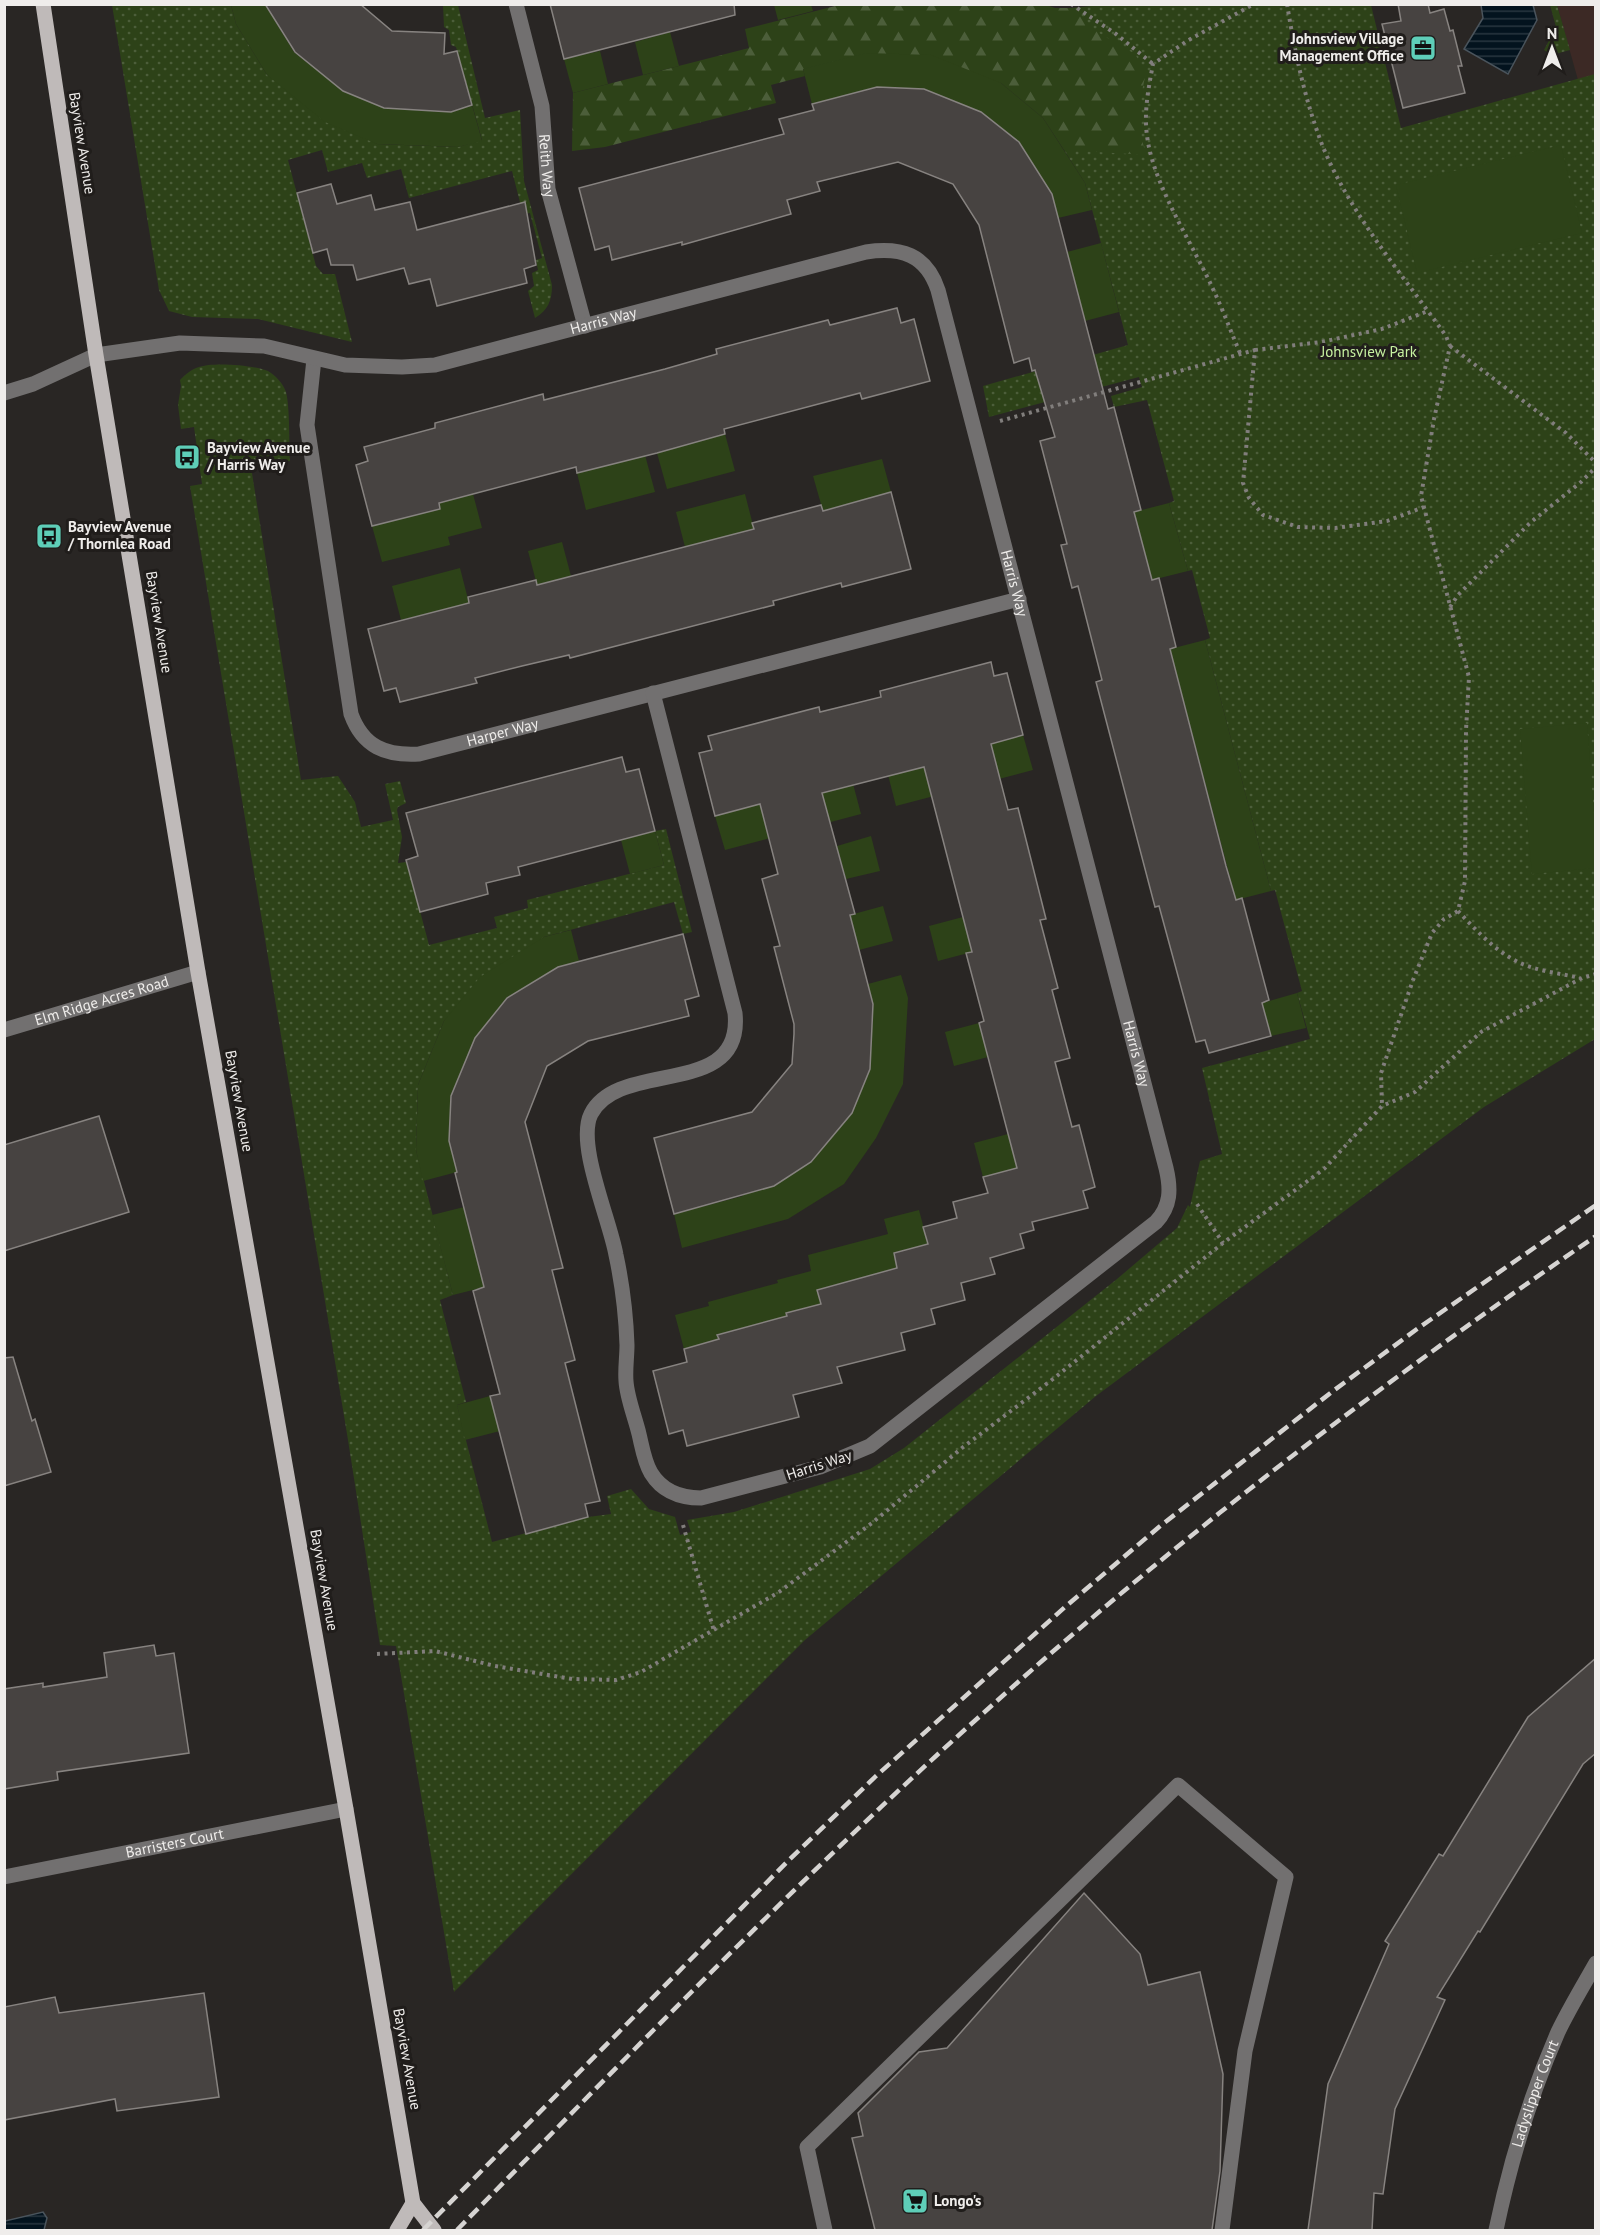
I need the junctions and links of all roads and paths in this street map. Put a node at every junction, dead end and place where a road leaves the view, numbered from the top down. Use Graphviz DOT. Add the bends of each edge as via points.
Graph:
graph roads {
  1 [pos="43,4"];
  2 [pos="516,4"];
  3 [pos="1071,4"];
  4 [pos="1254,4"];
  5 [pos="1287,4"];
  6 [pos="1153,64"];
  7 [pos="1428,311"];
  8 [pos="585,326"];
  9 [pos="1450,346"];
  10 [pos="1255,350"];
  11 [pos="1240,353"];
  12 [pos="96,355"];
  13 [pos="314,359"];
  14 [pos="4,393"];
  15 [pos="974,428"];
  16 [pos="1596,465"];
  17 [pos="1424,507"];
  18 [pos="1018,599"];
  19 [pos="1450,607"];
  20 [pos="653,693"];
  21 [pos="1458,910"];
  22 [pos="198,972"];
  23 [pos="1596,974"];
  24 [pos="1582,978"];
  25 [pos="4,1030"];
  26 [pos="1382,1106"];
  27 [pos="673,1493"];
  28 [pos="714,1631"];
  29 [pos="377,1654"];
  30 [pos="346,1809"];
  31 [pos="4,1877"];
  32 [pos="1596,1963"];
  33 [pos="413,2203"];
  34 [pos="397,2230"];
  35 [pos="434,2230"];
  36 [pos="825,2230"];
  37 [pos="1222,2230"];
  38 [pos="1496,2230"];
  1 -- 12 [label="main road, Bayview Avenue"];
  2 -- 8 [label="street, Reith Way" via="542,106 548,189"];
  3 -- 6 [label="path"];
  4 -- 6 [label="path"];
  5 -- 7 [label="path" via="1310,110 1324,149 1354,208"];
  6 -- 11 [label="path" via="1145,104 1148,143 1175,214 1214,290"];
  7 -- 9 [label="path"];
  7 -- 10 [label="path" via="1372,331"];
  8 -- 13 [label="street, Harris Way" via="435,365 345,365"];
  8 -- 15 [label="street, Harris Way" via="866,252 902,252 922,262 935,280"];
  9 -- 16 [label="path" via="1566,433"];
  9 -- 17 [label="path" via="1421,496"];
  10 -- 11 [label="path"];
  10 -- 17 [label="path" via="1243,483 1263,515 1298,527 1335,528 1387,521"];
  11 -- 15 [label="path"];
  12 -- 13 [label="street, Harris Way" via="180,343 264,346"];
  12 -- 14 [label="street, Harris Way"];
  12 -- 22 [label="main road, Bayview Avenue"];
  13 -- 20 [label="street, Harper Way" via="307,425 311,457 351,714 361,735 388,752 419,754"];
  15 -- 18 [label="street, Harris Way"];
  16 -- 19 [label="path" via="1531,522"];
  17 -- 19 [label="path"];
  18 -- 20 [label="street, Harper Way"];
  18 -- 27 [label="street, Harris Way" via="1166,1168 1168,1202 1156,1222 870,1446 820,1467 709,1496 691,1498"];
  19 -- 21 [label="path" via="1469,677 1466,872"];
  20 -- 27 [label="street" via="735,1013 736,1032 729,1048 716,1061 602,1099 590,1116 586,1135 617,1261 627,1337 627,1387 650,1471"];
  21 -- 24 [label="path" via="1481,936 1515,961"];
  21 -- 26 [label="path" via="1432,933 1413,980 1381,1073"];
  22 -- 25 [label="street, Elm Ridge Acres Road"];
  22 -- 30 [label="main road, Bayview Avenue"];
  23 -- 24 [label="path"];
  24 -- 26 [label="path" via="1481,1032 1415,1092"];
  26 -- 28 [label="path" via="1324,1169 1223,1243 872,1523 779,1592"];
  27 -- 28 [label="path"];
  28 -- 29 [label="path" via="641,1672 616,1680 526,1672 435,1651"];
  30 -- 31 [label="street, Barristers Court"];
  30 -- 33 [label="main road, Bayview Avenue"];
  32 -- 38 [label="street, Ladyslipper Court" via="1558,2031 1534,2093 1508,2172"];
  33 -- 34 [label="main road"];
  33 -- 35 [label="main road, Bayview Avenue"];
  36 -- 37 [label="street" via="807,2147 1178,1785 1286,1876 1245,2051"];
}
